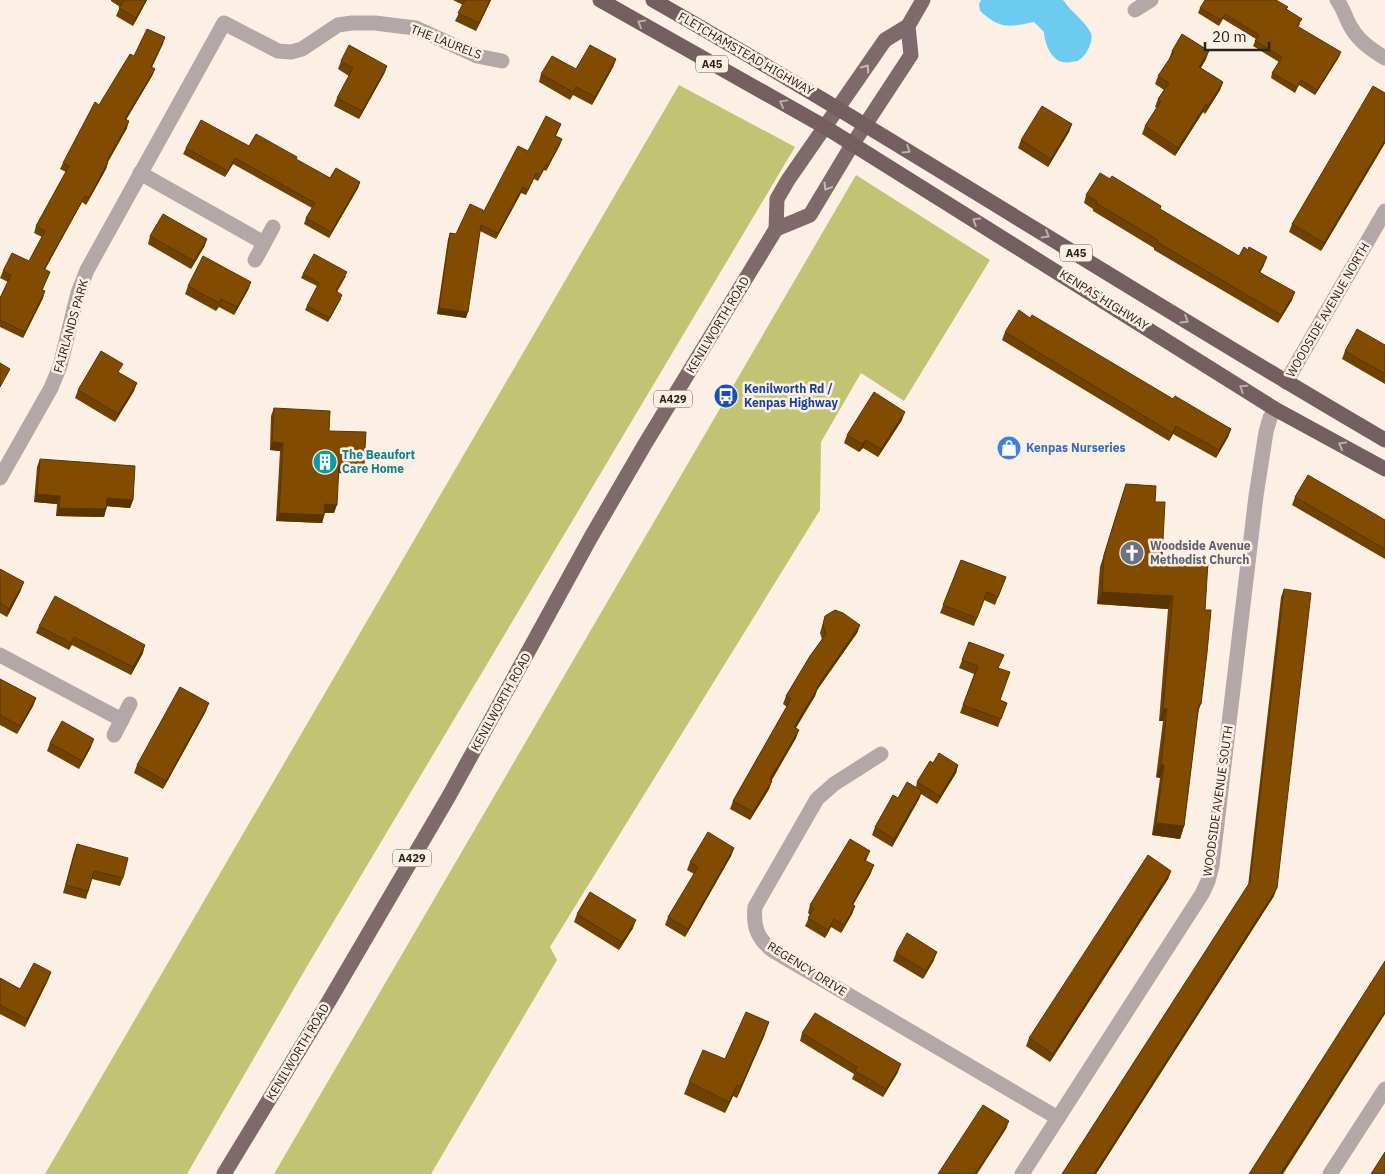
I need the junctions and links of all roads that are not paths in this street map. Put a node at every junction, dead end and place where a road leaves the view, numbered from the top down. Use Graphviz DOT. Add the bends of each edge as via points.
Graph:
graph roads {
  1 [pos="600,0"];
  2 [pos="653,0"];
  3 [pos="923,0"];
  4 [pos="1151,0"];
  5 [pos="1337,0"];
  6 [pos="1135,10"];
  7 [pos="224,24"];
  8 [pos="908,26"];
  9 [pos="1385,58"];
  10 [pos="502,61"];
  11 [pos="838,108"];
  12 [pos="866,125"];
  13 [pos="825,127"];
  14 [pos="852,145"];
  15 [pos="140,173"];
  16 [pos="1385,211"];
  17 [pos="273,227"];
  18 [pos="776,229"];
  19 [pos="264,243"];
  20 [pos="255,260"];
  21 [pos="1286,382"];
  22 [pos="1275,408"];
  23 [pos="1385,440"];
  24 [pos="1385,469"];
  25 [pos="0,478"];
  26 [pos="0,655"];
  27 [pos="130,704"];
  28 [pos="122,720"];
  29 [pos="114,735"];
  30 [pos="881,754"];
  31 [pos="1385,1089"];
  32 [pos="1058,1118"];
  33 [pos="224,1174"];
  34 [pos="1022,1174"];
  35 [pos="1330,1174"];
  13 -- 1 [label="highway, FLETCHAMSTEAD HIGHWAY / A45, one-way"];
  2 -- 11 [label="highway, FLETCHAMSTEAD HIGHWAY / A45"];
  3 -- 8 [label="main road, KENILWORTH ROAD / A429"];
  4 -- 6 [label="street"];
  5 -- 9 [label="street" via="1352,30 1370,49"];
  7 -- 10 [label="street, THE LAURELS" via="278,51 291,52 302,49 338,25 375,23 416,28 477,56"];
  7 -- 15 [label="street, FAIRLANDS PARK"];
  11 -- 8 [label="main road, KENILWORTH ROAD / A429, one-way" via="886,40"];
  8 -- 12 [label="main road" via="911,55"];
  11 -- 12 [label="highway, KENPAS HIGHWAY / A45"];
  11 -- 13 [label="main road, KENILWORTH ROAD / A429"];
  12 -- 14 [label="main road"];
  12 -- 21 [label="highway, KENPAS HIGHWAY / A45, one-way"];
  13 -- 14 [label="highway, KENPAS HIGHWAY / A45"];
  13 -- 18 [label="main road, KENILWORTH ROAD / A429" via="777,199"];
  14 -- 18 [label="main road, one-way" via="810,215"];
  22 -- 14 [label="highway, KENPAS HIGHWAY / A45, one-way"];
  15 -- 19 [label="street"];
  15 -- 25 [label="street, FAIRLANDS PARK" via="87,270 51,388"];
  16 -- 21 [label="street, WOODSIDE AVENUE NORTH"];
  17 -- 19 [label="street"];
  18 -- 33 [label="main road, KENILWORTH ROAD / A429" via="640,452 449,796"];
  19 -- 20 [label="street"];
  21 -- 23 [label="highway, KENPAS HIGHWAY / A45"];
  24 -- 22 [label="highway, KENPAS HIGHWAY / A45, one-way"];
  22 -- 32 [label="street, WOODSIDE AVENUE SOUTH" via="1266,432 1256,496 1208,881"];
  26 -- 28 [label="street"];
  27 -- 28 [label="street"];
  28 -- 29 [label="street"];
  30 -- 32 [label="street, REGENCY DRIVE" via="817,799 755,907 758,935 772,950"];
  31 -- 35 [label="street"];
  32 -- 34 [label="street, WOODSIDE AVENUE SOUTH"];
}
